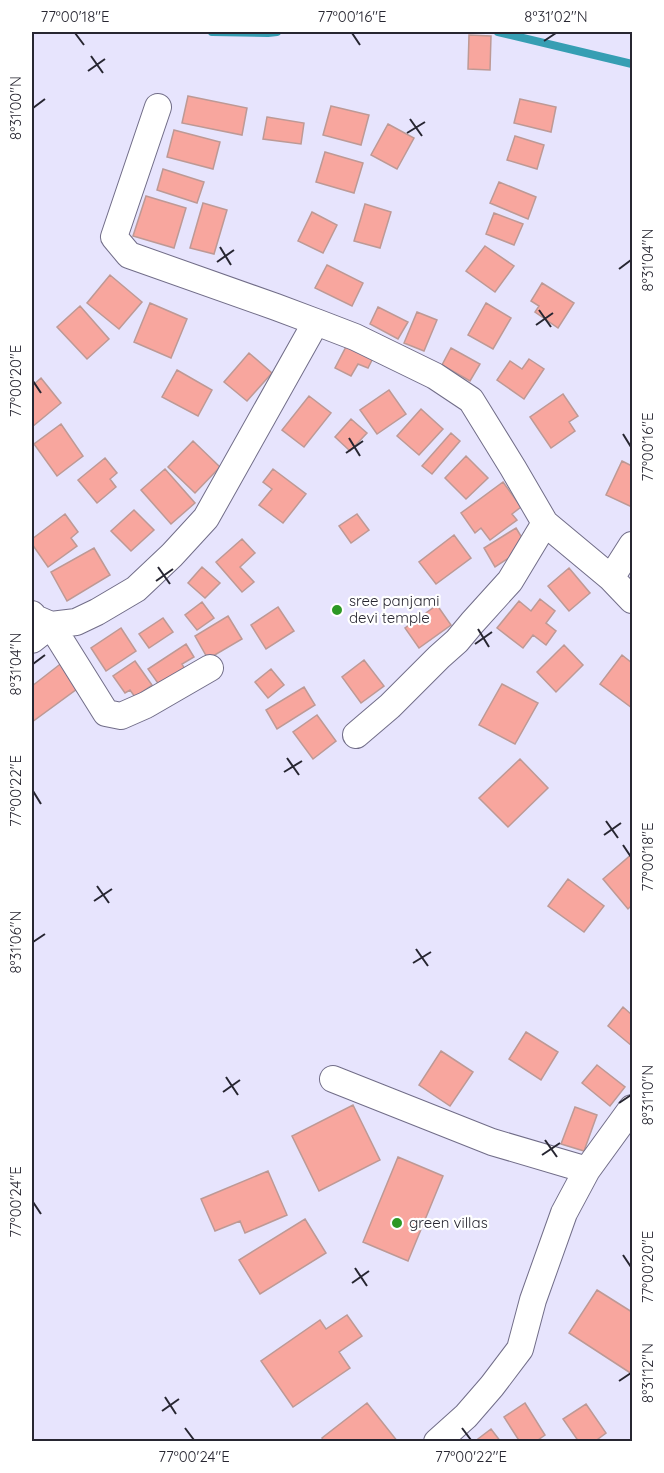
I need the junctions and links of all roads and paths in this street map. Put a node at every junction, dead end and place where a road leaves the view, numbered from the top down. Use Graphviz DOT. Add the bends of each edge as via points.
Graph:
graph roads {
  1 [pos="158,107"];
  2 [pos="316,322"];
  3 [pos="545,523"];
  4 [pos="633,545"];
  5 [pos="611,578"];
  6 [pos="633,600"];
  7 [pos="38,626"];
  8 [pos="210,668"];
  9 [pos="356,735"];
  10 [pos="333,1079"];
  11 [pos="633,1108"];
  12 [pos="587,1170"];
  13 [pos="437,1442"];
  1 -- 2 [label="street" via="114,237 129,255"];
  2 -- 3 [label="street" via="435,376 471,400"];
  2 -- 7 [label="street" via="206,518 136,589 76,622"];
  3 -- 5 [label="street"];
  3 -- 9 [label="street" via="510,581 457,641"];
  4 -- 5 [label="street"];
  5 -- 6 [label="street"];
  7 -- 8 [label="street" via="106,713 121,716 138,709"];
  10 -- 12 [label="street" via="492,1142"];
  11 -- 12 [label="street"];
  12 -- 13 [label="street" via="564,1213 520,1349 466,1416"];
}
